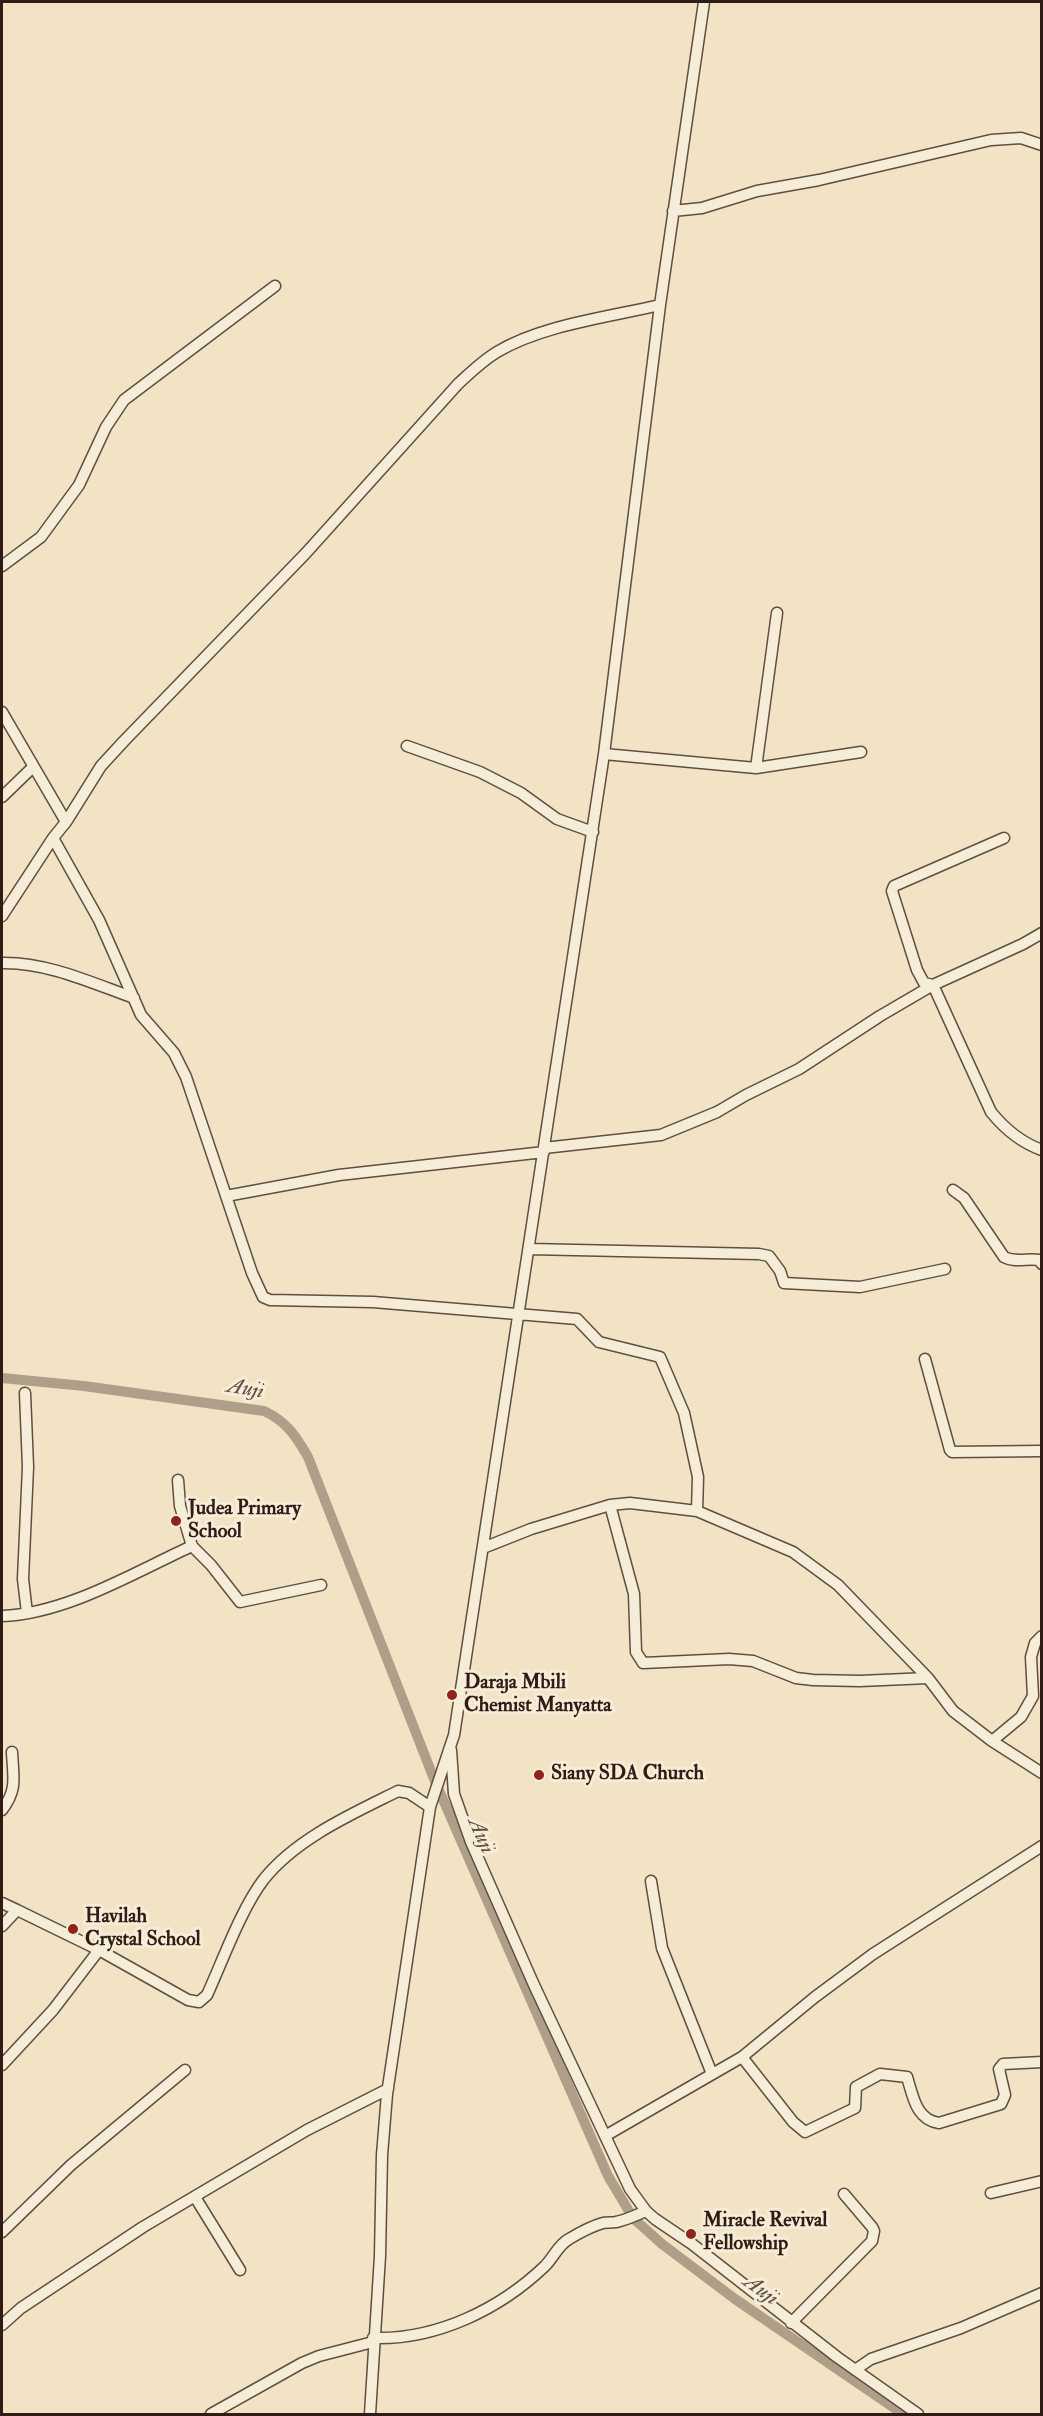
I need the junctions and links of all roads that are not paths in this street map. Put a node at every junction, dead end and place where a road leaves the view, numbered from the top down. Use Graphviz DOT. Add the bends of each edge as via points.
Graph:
graph roads {
  1 [pos="704,2"];
  2 [pos="1041,145"];
  3 [pos="673,210"];
  4 [pos="275,286"];
  5 [pos="660,305"];
  6 [pos="2,566"];
  7 [pos="777,613"];
  8 [pos="2,712"];
  9 [pos="407,746"];
  10 [pos="861,752"];
  11 [pos="604,754"];
  12 [pos="33,767"];
  13 [pos="756,768"];
  14 [pos="2,797"];
  15 [pos="66,822"];
  16 [pos="593,832"];
  17 [pos="53,838"];
  18 [pos="1004,838"];
  19 [pos="2,916"];
  20 [pos="1041,933"];
  21 [pos="2,963"];
  22 [pos="933,986"];
  23 [pos="134,998"];
  24 [pos="544,1150"];
  25 [pos="1041,1150"];
  26 [pos="953,1190"];
  27 [pos="226,1196"];
  28 [pos="529,1249"];
  29 [pos="1041,1264"];
  30 [pos="945,1269"];
  31 [pos="519,1314"];
  32 [pos="925,1359"];
  33 [pos="25,1393"];
  34 [pos="1041,1451"];
  35 [pos="178,1480"];
  36 [pos="610,1505"];
  37 [pos="697,1511"];
  38 [pos="192,1546"];
  39 [pos="483,1548"];
  40 [pos="321,1586"];
  41 [pos="27,1613"];
  42 [pos="2,1616"];
  43 [pos="1041,1636"];
  44 [pos="928,1678"];
  45 [pos="992,1741"];
  46 [pos="450,1747"];
  47 [pos="12,1752"];
  48 [pos="1041,1773"];
  49 [pos="431,1804"];
  50 [pos="2,1810"];
  51 [pos="1041,1846"];
  52 [pos="651,1881"];
  53 [pos="2,1903"];
  54 [pos="17,1910"];
  55 [pos="2,1926"];
  56 [pos="99,1950"];
  57 [pos="742,2057"];
  58 [pos="1041,2062"];
  59 [pos="2,2065"];
  60 [pos="185,2070"];
  61 [pos="712,2074"];
  62 [pos="388,2089"];
  63 [pos="605,2136"];
  64 [pos="1041,2181"];
  65 [pos="991,2193"];
  66 [pos="844,2194"];
  67 [pos="195,2197"];
  68 [pos="637,2215"];
  69 [pos="2,2232"];
  70 [pos="240,2270"];
  71 [pos="1041,2294"];
  72 [pos="791,2323"];
  73 [pos="2,2325"];
  74 [pos="373,2340"];
  75 [pos="855,2370"];
  76 [pos="210,2415"];
  77 [pos="370,2415"];
  78 [pos="918,2415"];
  1 -- 3 [label="street"];
  2 -- 3 [label="street" via="1021,138 992,140 757,191 702,208"];
  3 -- 5 [label="street"];
  4 -- 6 [label="street" via="124,400 106,427 80,485 41,537"];
  5 -- 11 [label="street"];
  5 -- 15 [label="street" via="531,337 498,351 478,366 306,553 101,766"];
  7 -- 13 [label="street"];
  8 -- 12 [label="street"];
  9 -- 16 [label="street" via="480,772 521,793 557,819"];
  10 -- 13 [label="street"];
  11 -- 13 [label="street"];
  11 -- 16 [label="street"];
  12 -- 14 [label="street"];
  12 -- 15 [label="street"];
  15 -- 17 [label="street"];
  16 -- 24 [label="street"];
  17 -- 19 [label="street"];
  17 -- 23 [label="street" via="99,920"];
  18 -- 22 [label="street" via="894,886 892,891 917,970 924,983"];
  20 -- 22 [label="street"];
  21 -- 23 [label="street" via="65,973"];
  22 -- 24 [label="street" via="799,1069 717,1112 661,1135"];
  22 -- 25 [label="street" via="991,1112 1005,1128"];
  23 -- 27 [label="street" via="141,1015 174,1053 186,1077"];
  24 -- 27 [label="street" via="339,1175"];
  24 -- 28 [label="street"];
  26 -- 29 [label="street" via="964,1198 1004,1257 1034,1259"];
  27 -- 31 [label="street" via="257,1287 270,1300 373,1302"];
  28 -- 30 [label="street" via="759,1254 769,1256 784,1283 860,1287"];
  28 -- 31 [label="street"];
  31 -- 37 [label="street" via="577,1319 600,1342 660,1357 684,1413 698,1477"];
  31 -- 39 [label="street"];
  32 -- 34 [label="street" via="952,1452"];
  33 -- 41 [label="street" via="28,1467 23,1579"];
  35 -- 38 [label="street" via="180,1506"];
  36 -- 37 [label="street" via="630,1503"];
  36 -- 39 [label="street"];
  36 -- 44 [label="street" via="634,1594 636,1652 643,1663 729,1659 753,1661 813,1680"];
  37 -- 44 [label="street" via="793,1552 838,1585"];
  38 -- 40 [label="street" via="240,1602"];
  38 -- 41 [label="street" via="94,1592"];
  39 -- 46 [label="street"];
  41 -- 42 [label="street"];
  43 -- 45 [label="street" via="1031,1657 1033,1696 1021,1717"];
  44 -- 45 [label="street" via="953,1711"];
  45 -- 48 [label="street"];
  46 -- 49 [label="street"];
  46 -- 63 [label="street" via="454,1794 471,1842"];
  47 -- 50 [label="street" via="12,1796"];
  49 -- 56 [label="street" via="409,1792 398,1791 331,1826 282,1861 262,1881 207,1995 199,2002 188,2000"];
  49 -- 62 [label="street"];
  51 -- 57 [label="street" via="873,1954"];
  52 -- 61 [label="street" via="662,1948"];
  53 -- 54 [label="street"];
  54 -- 55 [label="street"];
  54 -- 56 [label="street"];
  56 -- 59 [label="street" via="54,2010"];
  57 -- 58 [label="street" via="805,2132 855,2108 856,2087 880,2074 907,2077 919,2111 930,2122 939,2123 1001,2104 1005,2095 999,2069 1003,2064"];
  57 -- 61 [label="street"];
  60 -- 69 [label="street" via="71,2165"];
  61 -- 63 [label="street"];
  62 -- 67 [label="street" via="332,2116"];
  62 -- 74 [label="street"];
  63 -- 68 [label="street" via="630,2189"];
  64 -- 65 [label="street"];
  66 -- 72 [label="street" via="872,2227 872,2241"];
  67 -- 70 [label="street"];
  67 -- 73 [label="street" via="143,2227 21,2308"];
  68 -- 72 [label="street"];
  68 -- 74 [label="street" via="603,2223 568,2239 546,2265 504,2299 477,2314 411,2336"];
  71 -- 75 [label="street" via="961,2328 871,2359"];
  72 -- 75 [label="street"];
  74 -- 76 [label="street" via="302,2363"];
  74 -- 77 [label="street"];
  75 -- 78 [label="street"];
}
